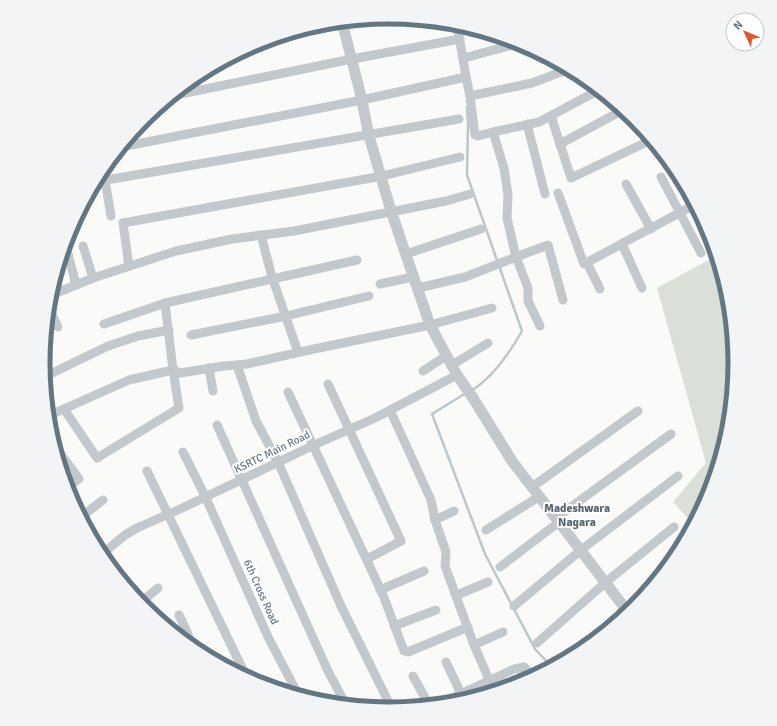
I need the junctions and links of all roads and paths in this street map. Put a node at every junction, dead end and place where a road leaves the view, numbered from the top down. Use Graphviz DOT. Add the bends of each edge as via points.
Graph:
graph roads {
  1 [pos="343,27"];
  2 [pos="459,32"];
  3 [pos="460,39"];
  4 [pos="508,46"];
  5 [pos="462,56"];
  6 [pos="352,59"];
  7 [pos="562,71"];
  8 [pos="466,77"];
  9 [pos="594,93"];
  10 [pos="182,94"];
  11 [pos="470,96"];
  12 [pos="362,100"];
  13 [pos="617,113"];
  14 [pos="551,116"];
  15 [pos="459,119"];
  16 [pos="527,124"];
  17 [pos="493,132"];
  18 [pos="369,136"];
  19 [pos="646,142"];
  20 [pos="560,144"];
  21 [pos="129,145"];
  22 [pos="460,157"];
  23 [pos="382,176"];
  24 [pos="661,177"];
  25 [pos="105,180"];
  26 [pos="626,184"];
  27 [pos="558,193"];
  28 [pos="470,194"];
  29 [pos="545,194"];
  30 [pos="690,207"];
  31 [pos="391,211"];
  32 [pos="680,213"];
  33 [pos="111,216"];
  34 [pos="481,229"];
  35 [pos="651,229"];
  36 [pos="261,235"];
  37 [pos="622,244"];
  38 [pos="84,246"];
  39 [pos="68,251"];
  40 [pos="701,253"];
  41 [pos="406,254"];
  42 [pos="516,257"];
  43 [pos="357,260"];
  44 [pos="587,263"];
  45 [pos="129,266"];
  46 [pos="413,277"];
  47 [pos="93,278"];
  48 [pos="272,280"];
  49 [pos="380,284"];
  50 [pos="76,285"];
  51 [pos="418,288"];
  52 [pos="642,288"];
  53 [pos="600,289"];
  54 [pos="57,293"];
  55 [pos="369,296"];
  56 [pos="563,300"];
  57 [pos="165,303"];
  58 [pos="492,308"];
  59 [pos="53,316"];
  60 [pos="286,316"];
  61 [pos="104,324"];
  62 [pos="430,326"];
  63 [pos="540,326"];
  64 [pos="58,327"];
  65 [pos="169,330"];
  66 [pos="191,335"];
  67 [pos="488,342"];
  68 [pos="298,352"];
  69 [pos="236,365"];
  70 [pos="452,365"];
  71 [pos="209,368"];
  72 [pos="172,370"];
  73 [pos="423,371"];
  74 [pos="50,374"];
  75 [pos="328,384"];
  76 [pos="213,391"];
  77 [pos="288,392"];
  78 [pos="64,409"];
  79 [pos="390,410"];
  80 [pos="638,411"];
  81 [pos="53,414"];
  82 [pos="217,425"];
  83 [pos="350,429"];
  84 [pos="671,434"];
  85 [pos="314,445"];
  86 [pos="183,452"];
  87 [pos="63,459"];
  88 [pos="278,462"];
  89 [pos="147,471"];
  90 [pos="678,476"];
  91 [pos="241,480"];
  92 [pos="72,485"];
  93 [pos="532,487"];
  94 [pos="205,496"];
  95 [pos="540,496"];
  96 [pos="103,500"];
  97 [pos="454,511"];
  98 [pos="84,514"];
  99 [pos="169,514"];
  100 [pos="435,520"];
  101 [pos="558,520"];
  102 [pos="674,527"];
  103 [pos="486,530"];
  104 [pos="107,550"];
  105 [pos="581,550"];
  106 [pos="367,559"];
  107 [pos="500,567"];
  108 [pos="424,571"];
  109 [pos="488,582"];
  110 [pos="606,582"];
  111 [pos="158,588"];
  112 [pos="380,590"];
  113 [pos="457,595"];
  114 [pos="145,598"];
  115 [pos="514,606"];
  116 [pos="624,607"];
  117 [pos="436,610"];
  118 [pos="179,615"];
  119 [pos="394,626"];
  120 [pos="468,627"];
  121 [pos="503,632"];
  122 [pos="184,633"];
  123 [pos="537,643"];
  124 [pos="474,645"];
  125 [pos="446,662"];
  126 [pos="243,669"];
  127 [pos="528,671"];
  128 [pos="413,676"];
  129 [pos="489,681"];
  130 [pos="491,686"];
  131 [pos="295,688"];
  132 [pos="472,691"];
  133 [pos="460,694"];
  134 [pos="343,699"];
  135 [pos="426,700"];
  136 [pos="388,702"];
  1 -- 6 [label="street"];
  2 -- 3 [label="street"];
  3 -- 5 [label="street"];
  3 -- 6 [label="street"];
  4 -- 5 [label="street" via="468,57"];
  5 -- 8 [label="street"];
  6 -- 10 [label="street"];
  6 -- 12 [label="street"];
  7 -- 11 [label="street" via="532,83"];
  8 -- 11 [label="street"];
  8 -- 12 [label="street"];
  9 -- 14 [label="street"];
  11 -- 17 [label="street" via="475,135"];
  12 -- 18 [label="street"];
  12 -- 21 [label="street"];
  13 -- 20 [label="street"];
  14 -- 16 [label="street"];
  14 -- 20 [label="street"];
  15 -- 18 [label="street"];
  16 -- 17 [label="street"];
  16 -- 29 [label="street"];
  17 -- 42 [label="street" via="504,168 508,194 507,218"];
  18 -- 23 [label="street"];
  18 -- 25 [label="street"];
  19 -- 20 [label="street" via="570,178"];
  22 -- 23 [label="street"];
  23 -- 31 [label="street"];
  23 -- 45 [label="street" via="123,223"];
  24 -- 32 [label="street"];
  25 -- 33 [label="street"];
  26 -- 35 [label="street"];
  27 -- 44 [label="street" via="584,264"];
  28 -- 31 [label="street"];
  30 -- 32 [label="street"];
  31 -- 36 [label="street"];
  31 -- 41 [label="street"];
  32 -- 35 [label="street"];
  32 -- 40 [label="street"];
  34 -- 41 [label="street"];
  35 -- 37 [label="street"];
  36 -- 45 [label="street" via="176,251"];
  36 -- 48 [label="street"];
  37 -- 44 [label="street"];
  37 -- 52 [label="street"];
  38 -- 47 [label="street"];
  39 -- 50 [label="street"];
  41 -- 46 [label="street"];
  42 -- 51 [label="street" via="465,277"];
  42 -- 56 [label="street" via="548,245"];
  42 -- 63 [label="street" via="528,288 528,301"];
  43 -- 48 [label="street"];
  44 -- 53 [label="street"];
  45 -- 47 [label="street"];
  46 -- 49 [label="street"];
  46 -- 51 [label="street"];
  47 -- 50 [label="street"];
  48 -- 57 [label="street"];
  48 -- 60 [label="street"];
  50 -- 54 [label="street"];
  51 -- 62 [label="street"];
  55 -- 60 [label="street"];
  57 -- 61 [label="street"];
  57 -- 65 [label="street"];
  58 -- 62 [label="street"];
  59 -- 64 [label="street"];
  60 -- 66 [label="street"];
  60 -- 68 [label="street"];
  62 -- 68 [label="street"];
  62 -- 70 [label="street"];
  65 -- 72 [label="street"];
  65 -- 74 [label="street" via="138,336 108,346"];
  67 -- 70 [label="street"];
  68 -- 69 [label="street"];
  69 -- 71 [label="street"];
  69 -- 88 [label="street" via="256,421"];
  70 -- 73 [label="street"];
  70 -- 79 [label="street, KSRTC Main Road"];
  70 -- 93 [label="street" via="512,461"];
  71 -- 72 [label="street" via="180,373"];
  71 -- 76 [label="street"];
  72 -- 78 [label="street" via="129,380"];
  72 -- 78 [label="street" via="179,408 98,458"];
  75 -- 83 [label="street"];
  77 -- 85 [label="street"];
  78 -- 81 [label="street"];
  79 -- 83 [label="street, KSRTC Main Road"];
  79 -- 100 [label="street" via="431,500"];
  80 -- 93 [label="street"];
  82 -- 91 [label="street"];
  83 -- 85 [label="street, KSRTC Main Road"];
  83 -- 106 [label="street" via="401,541"];
  84 -- 101 [label="street"];
  85 -- 88 [label="street, KSRTC Main Road"];
  85 -- 106 [label="street"];
  86 -- 94 [label="street, 6th Cross Road"];
  87 -- 92 [label="street" via="80,480"];
  88 -- 91 [label="street, KSRTC Main Road"];
  88 -- 136 [label="street" via="340,606"];
  89 -- 99 [label="street"];
  90 -- 105 [label="street"];
  91 -- 94 [label="street, KSRTC Main Road"];
  91 -- 134 [label="street"];
  93 -- 95 [label="street"];
  94 -- 99 [label="street, KSRTC Main Road"];
  94 -- 131 [label="street, 6th Cross Road" via="269,639"];
  95 -- 101 [label="street"];
  95 -- 103 [label="street"];
  96 -- 98 [label="street"];
  97 -- 100 [label="street"];
  99 -- 104 [label="street, KSRTC Main Road" via="137,528"];
  99 -- 126 [label="street"];
  100 -- 113 [label="street" via="446,552 445,566"];
  101 -- 105 [label="street"];
  101 -- 107 [label="street"];
  102 -- 110 [label="street"];
  105 -- 110 [label="street"];
  105 -- 115 [label="street"];
  106 -- 112 [label="street"];
  108 -- 112 [label="street"];
  109 -- 113 [label="street"];
  110 -- 116 [label="street"];
  110 -- 123 [label="street"];
  111 -- 114 [label="street"];
  112 -- 119 [label="street"];
  113 -- 120 [label="street"];
  117 -- 119 [label="street"];
  118 -- 122 [label="street"];
  119 -- 120 [label="street" via="404,651 408,652"];
  120 -- 124 [label="street"];
  121 -- 124 [label="street"];
  124 -- 129 [label="street"];
  125 -- 133 [label="street"];
  127 -- 129 [label="street" via="524,667 514,669"];
  128 -- 135 [label="street"];
  129 -- 130 [label="street"];
  129 -- 132 [label="street"];
}
